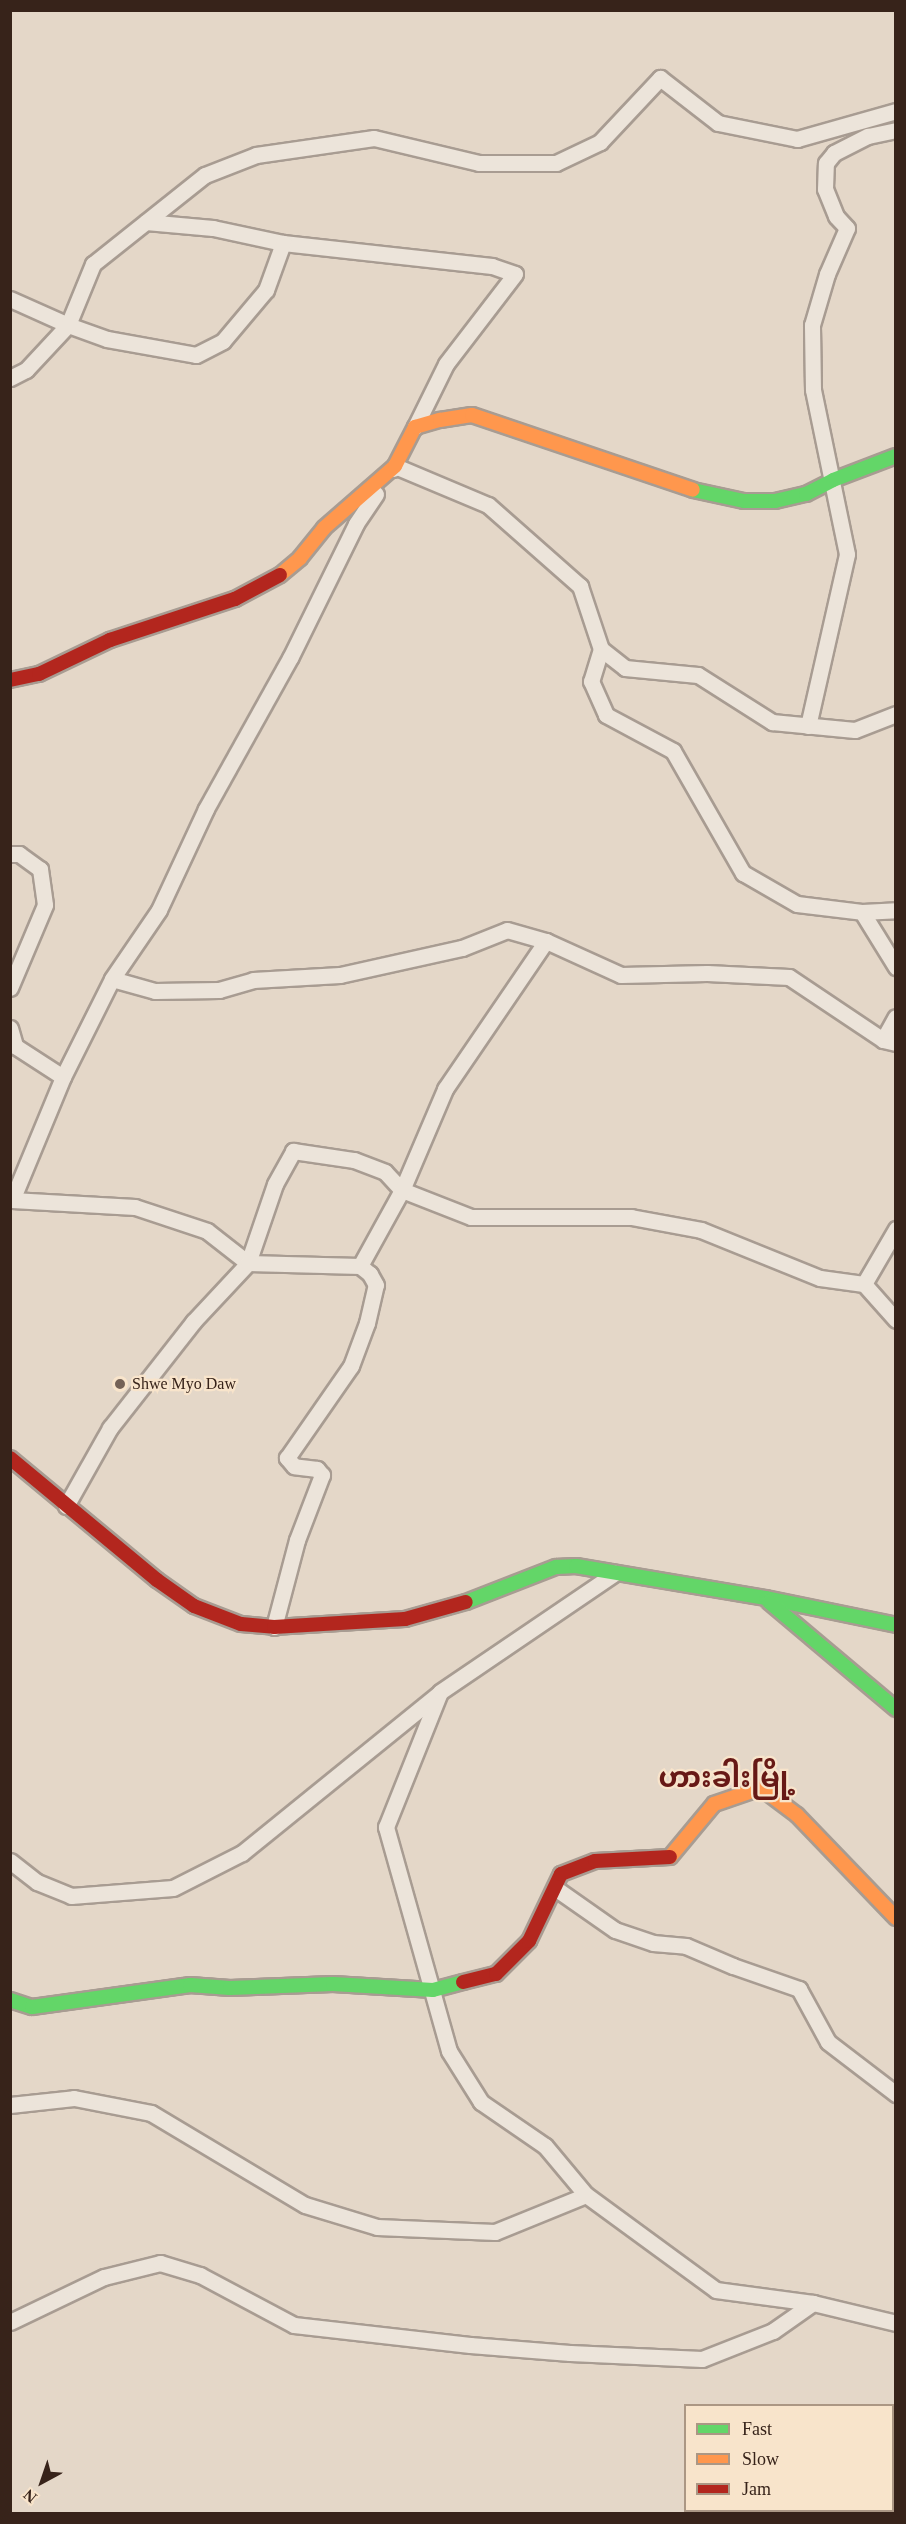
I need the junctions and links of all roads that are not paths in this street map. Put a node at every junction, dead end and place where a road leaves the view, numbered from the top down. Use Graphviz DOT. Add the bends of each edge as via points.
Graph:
graph roads {
  1 [pos="896,111"];
  2 [pos="896,130"];
  3 [pos="146,222"];
  4 [pos="283,243"];
  5 [pos="10,299"];
  6 [pos="68,325"];
  7 [pos="10,378"];
  8 [pos="415,427"];
  9 [pos="896,456"];
  10 [pos="395,466"];
  11 [pos="833,480"];
  12 [pos="601,649"];
  13 [pos="10,681"];
  14 [pos="896,714"];
  15 [pos="808,726"];
  16 [pos="10,854"];
  17 [pos="896,910"];
  18 [pos="862,912"];
  19 [pos="546,941"];
  20 [pos="896,967"];
  21 [pos="112,979"];
  22 [pos="10,988"];
  23 [pos="896,1017"];
  24 [pos="10,1028"];
  25 [pos="889,1041"];
  26 [pos="63,1077"];
  27 [pos="402,1190"];
  28 [pos="11,1200"];
  29 [pos="896,1229"];
  30 [pos="248,1263"];
  31 [pos="360,1266"];
  32 [pos="864,1284"];
  33 [pos="896,1320"];
  34 [pos="10,1458"];
  35 [pos="66,1506"];
  36 [pos="617,1571"];
  37 [pos="766,1598"];
  38 [pos="896,1625"];
  39 [pos="273,1627"];
  40 [pos="440,1692"];
  41 [pos="896,1709"];
  42 [pos="10,1860"];
  43 [pos="555,1887"];
  44 [pos="896,1918"];
  45 [pos="433,1990"];
  46 [pos="10,2000"];
  47 [pos="896,2094"];
  48 [pos="10,2105"];
  49 [pos="586,2195"];
  50 [pos="813,2303"];
  51 [pos="10,2322"];
  52 [pos="896,2323"];
  1 -- 3 [label="street" via="797,139 718,123 660,78 600,142 556,163 479,163 374,138 256,155 205,175"];
  2 -- 11 [label="street" via="868,136 834,153 826,163 825,189 846,228 812,325 813,390"];
  3 -- 4 [label="street" via="213,228"];
  3 -- 6 [label="street" via="93,264"];
  4 -- 6 [label="street" via="266,290 223,341 195,355 107,339"];
  4 -- 8 [label="street" via="492,266 514,274 446,364"];
  5 -- 6 [label="street"];
  6 -- 7 [label="street" via="26,370"];
  8 -- 10 [label="main road"];
  8 -- 11 [label="main road" via="472,416 709,495 744,501 775,501 806,494"];
  9 -- 11 [label="main road"];
  10 -- 12 [label="street" via="488,505 580,586"];
  10 -- 13 [label="main road" via="324,528 300,558 277,578 235,599 110,640 39,674"];
  10 -- 21 [label="street" via="356,524 290,658 206,809 159,910"];
  11 -- 15 [label="street" via="847,554"];
  12 -- 15 [label="street" via="625,668 698,675 772,722"];
  12 -- 18 [label="street" via="591,681 606,715 673,751 743,873 797,904"];
  14 -- 15 [label="street" via="855,730"];
  16 -- 22 [label="street" via="19,854 40,868 45,905"];
  17 -- 18 [label="street"];
  18 -- 20 [label="street"];
  19 -- 21 [label="street" via="507,930 462,948 340,975 253,980 219,990 155,991"];
  19 -- 25 [label="street" via="621,975 707,973 789,977"];
  19 -- 27 [label="street" via="445,1089"];
  21 -- 26 [label="street"];
  23 -- 25 [label="street"];
  24 -- 26 [label="street" via="15,1046"];
  26 -- 28 [label="street"];
  27 -- 30 [label="street" via="385,1172 354,1160 293,1151 275,1184"];
  27 -- 31 [label="street"];
  27 -- 32 [label="street" via="471,1217 631,1217 701,1230 820,1278"];
  28 -- 30 [label="street" via="135,1207 207,1231"];
  29 -- 32 [label="street"];
  30 -- 31 [label="street"];
  30 -- 35 [label="street" via="193,1322 110,1428"];
  31 -- 39 [label="street" via="376,1285 351,1366 287,1458 294,1466 317,1469 322,1475 297,1540"];
  32 -- 33 [label="street"];
  34 -- 35 [label="main road"];
  35 -- 39 [label="main road" via="194,1606 241,1624"];
  36 -- 37 [label="main road"];
  36 -- 39 [label="main road" via="556,1567 451,1608 405,1619"];
  36 -- 40 [label="street"];
  37 -- 38 [label="main road"];
  37 -- 41 [label="main road"];
  40 -- 42 [label="street" via="243,1853 173,1888 71,1896 37,1882"];
  40 -- 45 [label="street" via="386,1827"];
  43 -- 44 [label="main road" via="561,1874 595,1860 668,1859 714,1804 761,1788 797,1815"];
  43 -- 45 [label="main road" via="529,1941 495,1974"];
  43 -- 47 [label="street" via="615,1930 653,1943 686,1946 800,1989 828,2042"];
  45 -- 46 [label="main road" via="333,1984 230,1988 190,1985 32,2007"];
  45 -- 49 [label="street" via="449,2051 481,2102 545,2146"];
  48 -- 49 [label="street" via="74,2098 151,2113 305,2205 377,2227 495,2232"];
  49 -- 50 [label="street" via="716,2290"];
  50 -- 51 [label="street" via="773,2331 702,2359 570,2353 294,2325 200,2275 160,2263 104,2277"];
  50 -- 52 [label="street"];
}
